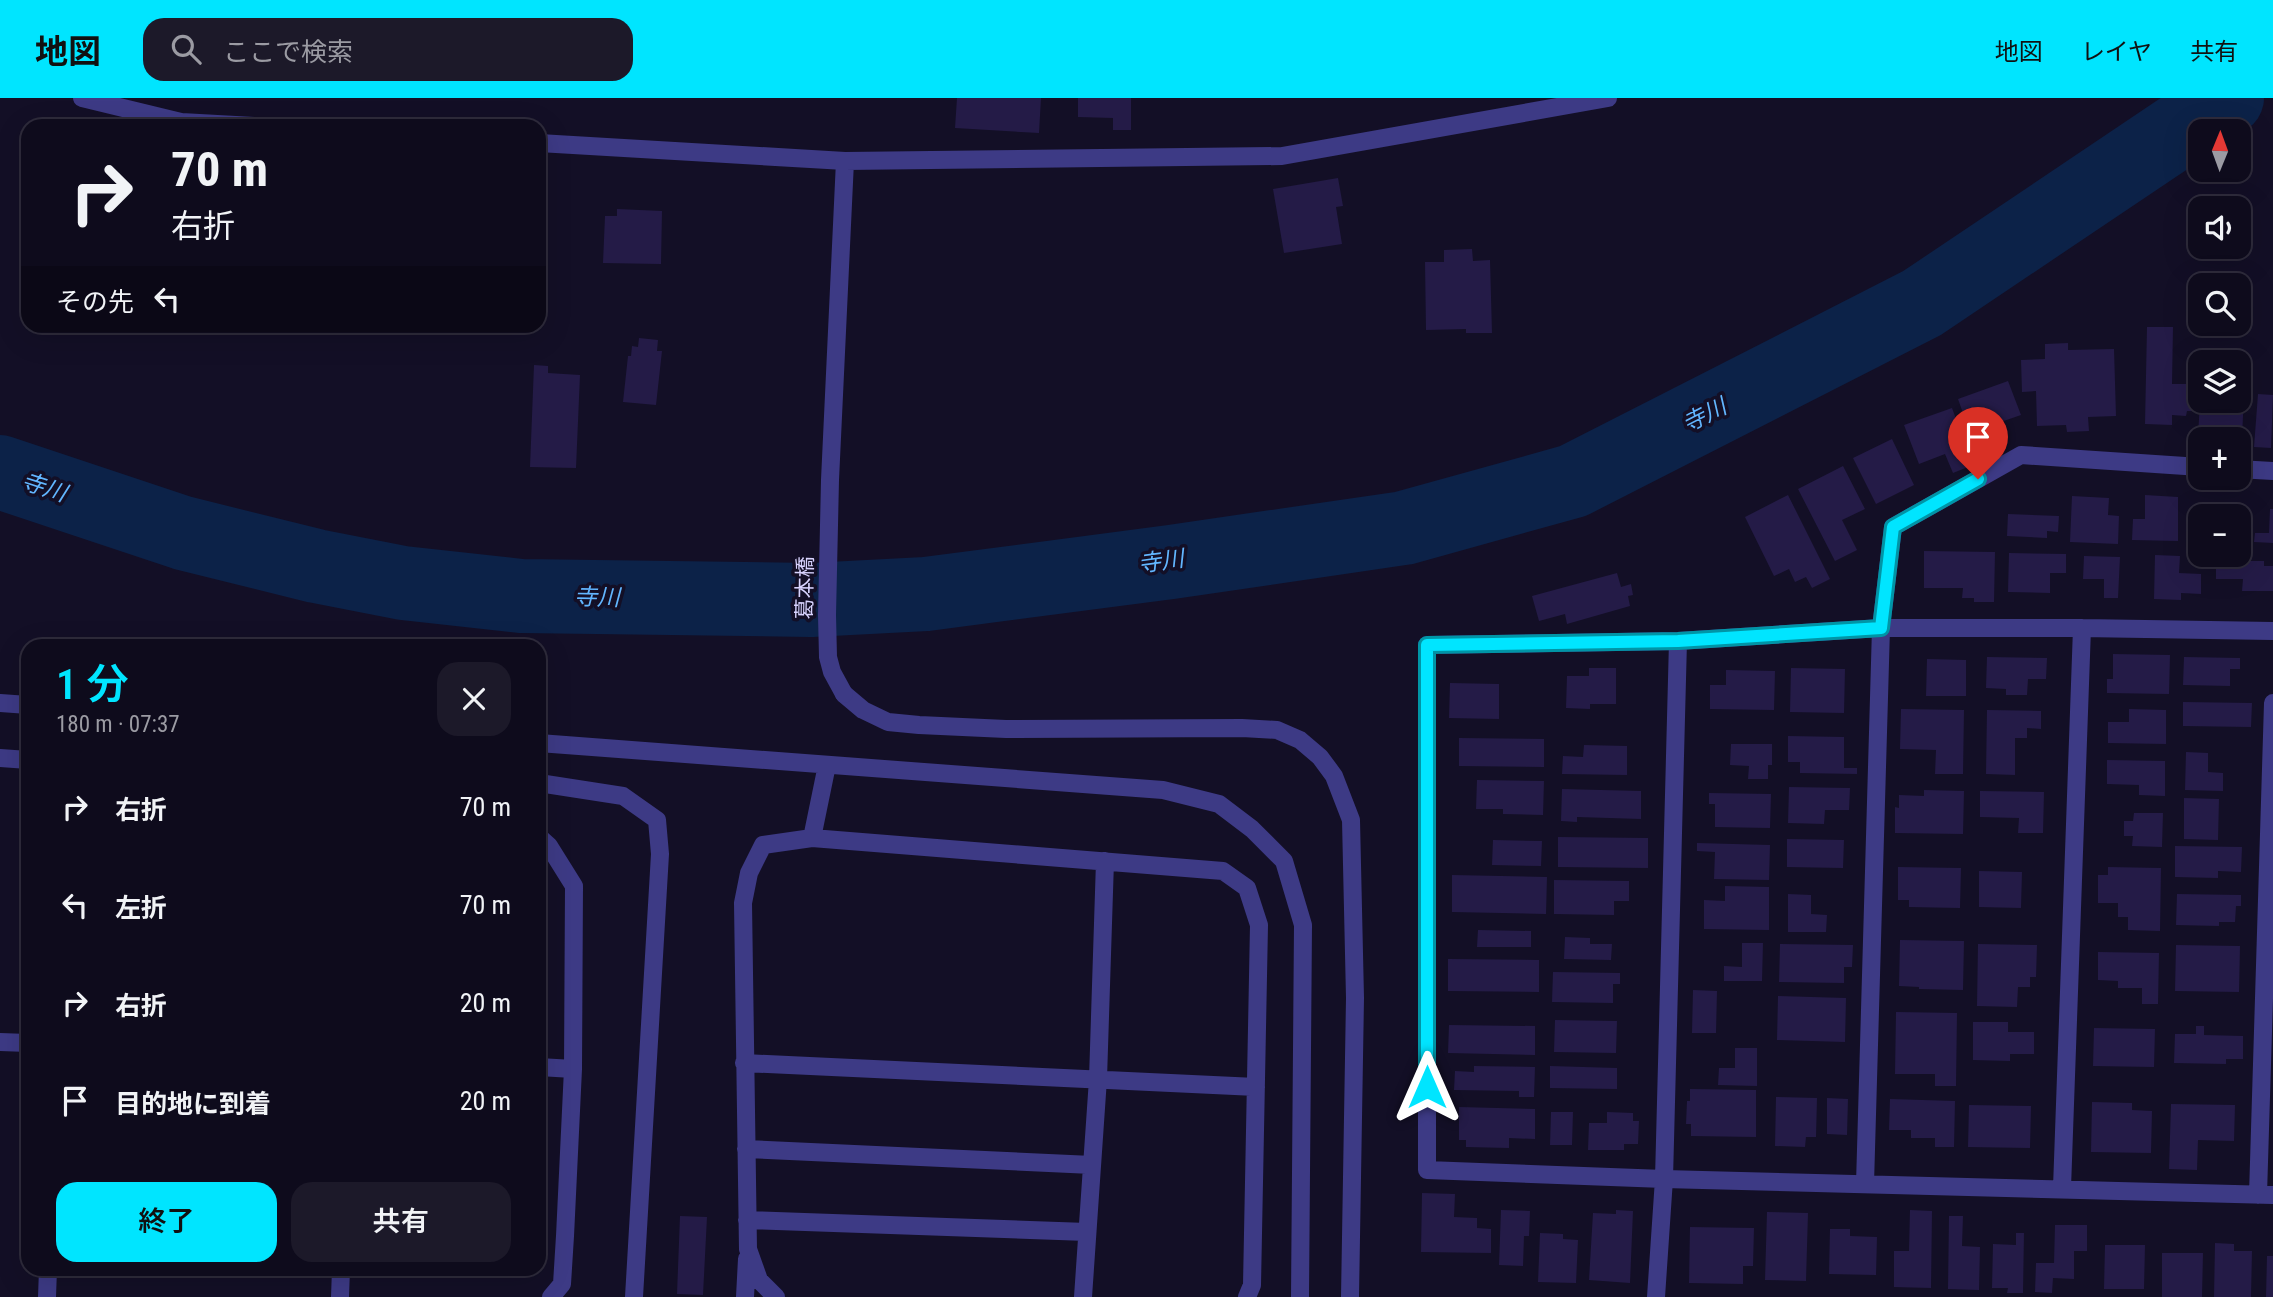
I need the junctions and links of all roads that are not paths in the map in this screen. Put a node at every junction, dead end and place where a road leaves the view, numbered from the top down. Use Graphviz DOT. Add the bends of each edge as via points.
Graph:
graph roads {
  1 [pos="82,98"];
  2 [pos="1608,98"];
  3 [pos="169,119"];
  4 [pos="546,143"];
  5 [pos="845,161"];
  6 [pos="2188,466"];
  7 [pos="2251,470"];
  8 [pos="2273,471"];
  9 [pos="1881,628"];
  10 [pos="2082,628"];
  11 [pos="2273,631"];
  12 [pos="1678,641"];
  13 [pos="0,703"];
  14 [pos="2273,703"];
  15 [pos="21,704"];
  16 [pos="546,744"];
  17 [pos="0,758"];
  18 [pos="21,760"];
  19 [pos="827,765"];
  20 [pos="546,784"];
  21 [pos="811,838"];
  22 [pos="546,843"];
  23 [pos="1105,861"];
  24 [pos="0,1042"];
  25 [pos="21,1043"];
  26 [pos="744,1063"];
  27 [pos="546,1067"];
  28 [pos="573,1069"];
  29 [pos="1098,1079"];
  30 [pos="1256,1087"];
  31 [pos="746,1149"];
  32 [pos="1092,1165"];
  33 [pos="1664,1180"];
  34 [pos="1865,1184"];
  35 [pos="2062,1188"];
  36 [pos="2265,1195"];
  37 [pos="747,1220"];
  38 [pos="1087,1232"];
  39 [pos="748,1249"];
  40 [pos="48,1276"];
  41 [pos="341,1276"];
  42 [pos="1250,1293"];
  43 [pos="47,1297"];
  44 [pos="340,1297"];
  45 [pos="551,1297"];
  46 [pos="634,1297"];
  47 [pos="745,1297"];
  48 [pos="776,1297"];
  49 [pos="1083,1297"];
  50 [pos="1300,1297"];
  51 [pos="1350,1297"];
  52 [pos="1656,1297"];
  1 -- 3 [label="street"];
  2 -- 5 [label="street" via="1282,156"];
  4 -- 5 [label="street"];
  5 -- 51 [label="street, 葛本橋" via="830,480 828,657 832,672 844,694 888,722 1006,729 1277,730 1300,740 1320,757 1334,776 1351,820 1355,998"];
  6 -- 9 [label="street" via="2021,455 1893,527"];
  7 -- 8 [label="street"];
  9 -- 10 [label="street"];
  9 -- 12 [label="street"];
  9 -- 34 [label="street"];
  10 -- 11 [label="street"];
  10 -- 35 [label="street"];
  12 -- 33 [label="street"];
  12 -- 33 [label="street" via="1427,645 1427,1170"];
  13 -- 15 [label="street"];
  14 -- 36 [label="street"];
  16 -- 19 [label="street"];
  17 -- 18 [label="street"];
  19 -- 21 [label="street"];
  19 -- 50 [label="street" via="1163,790 1219,804 1284,861 1303,925"];
  20 -- 46 [label="street" via="623,796 657,820 660,854"];
  21 -- 23 [label="street"];
  21 -- 26 [label="street" via="763,845 749,873 743,903"];
  22 -- 28 [label="street" via="573,886"];
  23 -- 29 [label="street"];
  23 -- 30 [label="street" via="1223,871 1247,888 1259,925"];
  24 -- 25 [label="street"];
  26 -- 29 [label="street"];
  26 -- 31 [label="street"];
  27 -- 28 [label="street"];
  28 -- 45 [label="street" via="562,1284"];
  29 -- 30 [label="street"];
  29 -- 32 [label="street"];
  30 -- 42 [label="street"];
  31 -- 32 [label="street"];
  31 -- 37 [label="street"];
  32 -- 38 [label="street"];
  33 -- 34 [label="street"];
  33 -- 52 [label="street"];
  34 -- 35 [label="street"];
  35 -- 36 [label="street"];
  37 -- 38 [label="street"];
  37 -- 39 [label="street"];
  38 -- 49 [label="street"];
  39 -- 47 [label="street"];
  39 -- 48 [label="street" via="759,1279"];
  40 -- 43 [label="street"];
  41 -- 44 [label="street"];
}
